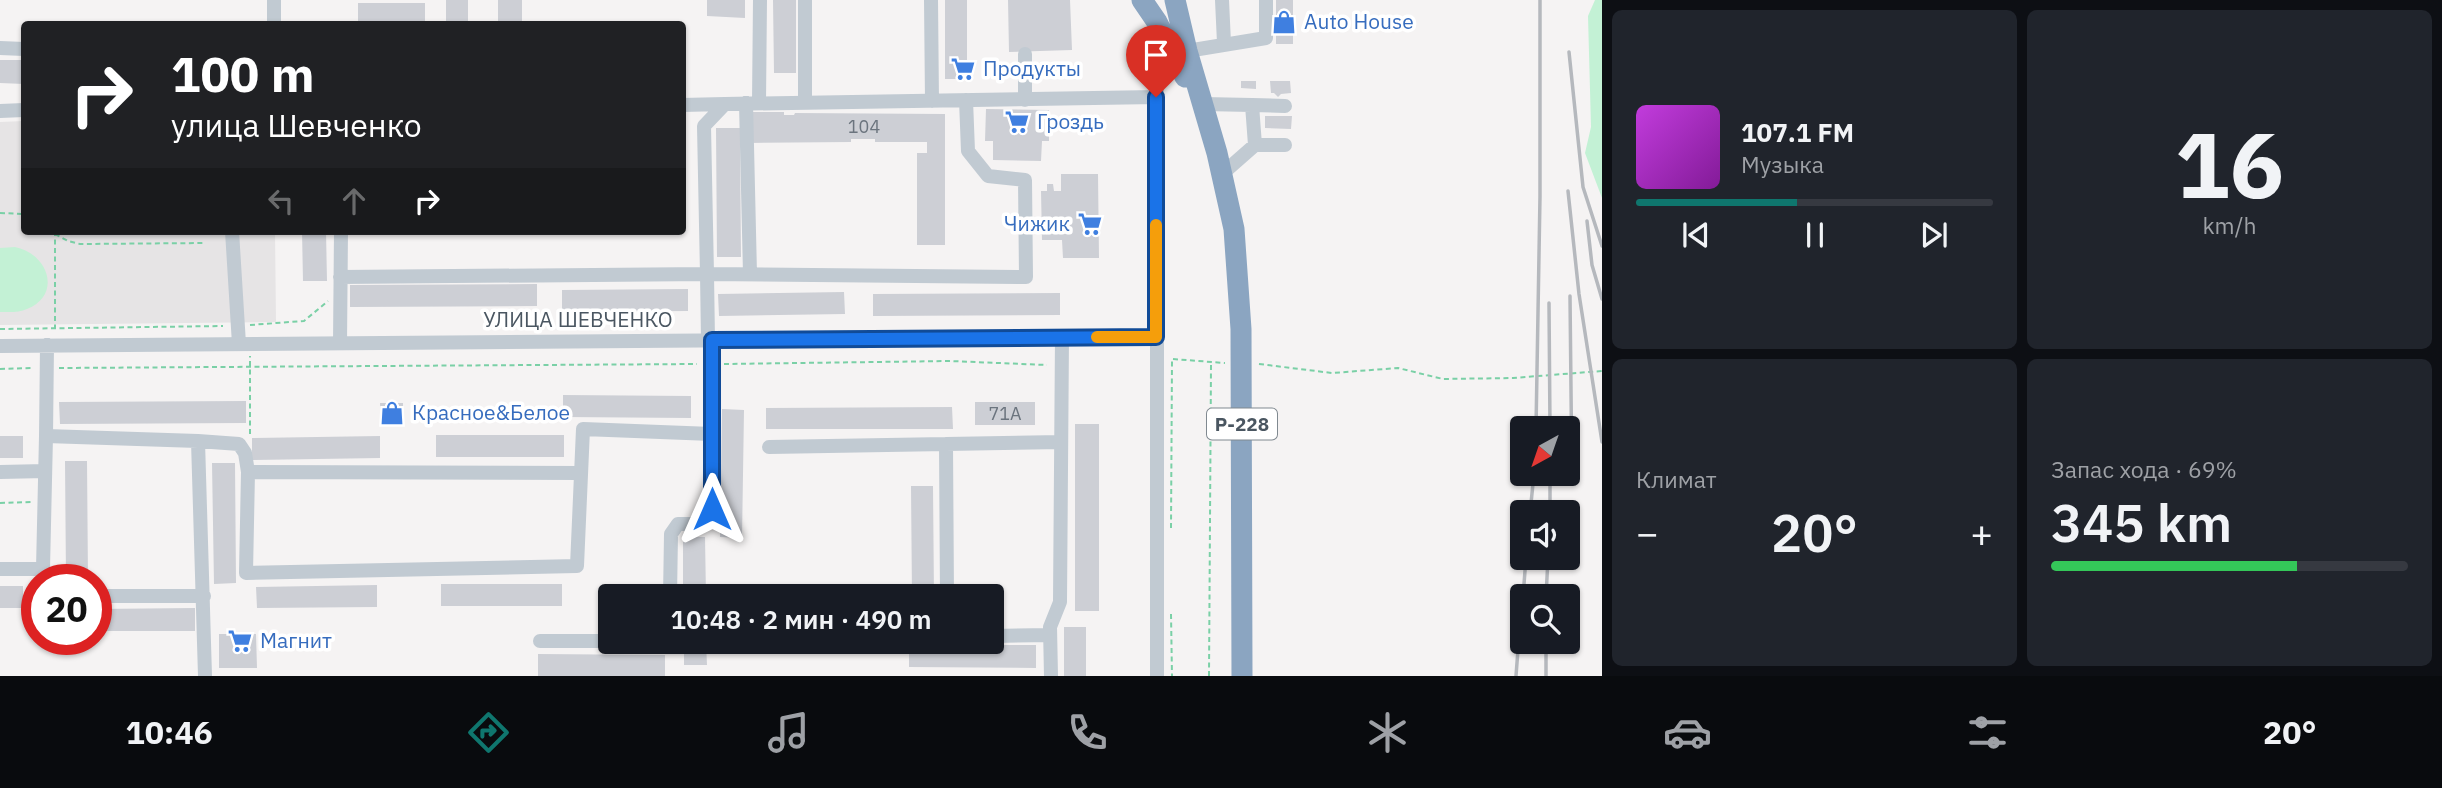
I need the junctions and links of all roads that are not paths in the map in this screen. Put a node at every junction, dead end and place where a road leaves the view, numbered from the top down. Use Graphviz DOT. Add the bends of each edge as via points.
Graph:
graph roads {
  1 [pos="274,0"];
  2 [pos="760,0"];
  3 [pos="805,0"];
  4 [pos="931,0"];
  5 [pos="1142,0"];
  6 [pos="1175,0"];
  7 [pos="1222,0"];
  8 [pos="1266,0"];
  9 [pos="274,21"];
  10 [pos="1157,22"];
  11 [pos="1224,43"];
  12 [pos="0,48"];
  13 [pos="21,49"];
  14 [pos="1187,51"];
  15 [pos="1024,54"];
  16 [pos="1156,97"];
  17 [pos="966,100"];
  18 [pos="1025,100"];
  19 [pos="932,101"];
  20 [pos="805,102"];
  21 [pos="753,103"];
  22 [pos="686,104"];
  23 [pos="725,104"];
  24 [pos="1203,104"];
  25 [pos="1252,105"];
  26 [pos="1285,106"];
  27 [pos="21,110"];
  28 [pos="0,111"];
  29 [pos="1255,145"];
  30 [pos="1285,145"];
  31 [pos="1217,153"];
  32 [pos="1222,174"];
  33 [pos="232,235"];
  34 [pos="341,235"];
  35 [pos="707,274"];
  36 [pos="750,274"];
  37 [pos="340,277"];
  38 [pos="1062,337"];
  39 [pos="1156,337"];
  40 [pos="710,340"];
  41 [pos="340,343"];
  42 [pos="244,344"];
  43 [pos="47,345"];
  44 [pos="0,346"];
  45 [pos="712,434"];
  46 [pos="46,436"];
  47 [pos="198,441"];
  48 [pos="1061,442"];
  49 [pos="946,444"];
  50 [pos="769,447"];
  51 [pos="45,471"];
  52 [pos="0,472"];
  53 [pos="248,472"];
  54 [pos="581,473"];
  55 [pos="0,569"];
  56 [pos="670,584"];
  57 [pos="947,584"];
  58 [pos="112,596"];
  59 [pos="204,596"];
  60 [pos="1050,635"];
  61 [pos="1004,636"];
  62 [pos="540,641"];
  63 [pos="598,641"];
  64 [pos="205,676"];
  65 [pos="1044,676"];
  66 [pos="1051,676"];
  67 [pos="1157,676"];
  68 [pos="1242,676"];
  1 -- 9 [label="street"];
  2 -- 21 [label="street"];
  3 -- 20 [label="street"];
  4 -- 19 [label="street"];
  5 -- 10 [label="highway, Р-228"];
  6 -- 14 [label="highway, Р-228"];
  7 -- 11 [label="street"];
  8 -- 11 [label="street" via="1266,38"];
  10 -- 16 [label="street"];
  10 -- 31 [label="highway, Р-228"];
  11 -- 14 [label="street"];
  12 -- 13 [label="street"];
  14 -- 24 [label="highway, Р-228"];
  15 -- 18 [label="street"];
  16 -- 18 [label="street"];
  16 -- 39 [label="street"];
  17 -- 18 [label="street"];
  17 -- 19 [label="street"];
  17 -- 36 [label="street" via="968,151 988,176 1025,180 1026,277"];
  19 -- 20 [label="street"];
  20 -- 21 [label="street"];
  21 -- 23 [label="street"];
  21 -- 36 [label="street"];
  22 -- 23 [label="street"];
  23 -- 35 [label="street" via="704,125"];
  24 -- 25 [label="street"];
  24 -- 31 [label="highway, Р-228"];
  25 -- 26 [label="street"];
  25 -- 29 [label="street"];
  27 -- 28 [label="street"];
  29 -- 30 [label="street"];
  29 -- 32 [label="street"];
  31 -- 32 [label="highway, Р-228"];
  32 -- 68 [label="highway, Р-228" via="1234,229 1241,329"];
  33 -- 42 [label="street" via="237,326"];
  34 -- 37 [label="street"];
  35 -- 36 [label="street"];
  35 -- 37 [label="street"];
  35 -- 40 [label="street"];
  37 -- 41 [label="street"];
  38 -- 39 [label="street, УЛИЦА ШЕВЧЕНКО"];
  38 -- 40 [label="street, УЛИЦА ШЕВЧЕНКО"];
  38 -- 48 [label="street"];
  39 -- 67 [label="street"];
  40 -- 41 [label="street, УЛИЦА ШЕВЧЕНКО"];
  40 -- 45 [label="street"];
  41 -- 42 [label="street, УЛИЦА ШЕВЧЕНКО"];
  42 -- 43 [label="street, УЛИЦА ШЕВЧЕНКО"];
  43 -- 44 [label="street, УЛИЦА ШЕВЧЕНКО"];
  43 -- 46 [label="street"];
  45 -- 54 [label="street" via="583,429"];
  45 -- 56 [label="street" via="712,509 699,524 678,524 671,534"];
  46 -- 47 [label="street"];
  46 -- 51 [label="street"];
  47 -- 53 [label="street" via="239,444"];
  47 -- 59 [label="street"];
  48 -- 49 [label="street"];
  48 -- 60 [label="street" via="1060,602"];
  49 -- 50 [label="street"];
  49 -- 57 [label="street"];
  51 -- 52 [label="street"];
  51 -- 55 [label="street" via="43,569"];
  53 -- 54 [label="street"];
  53 -- 54 [label="street" via="246,573 577,566"];
  58 -- 59 [label="street"];
  59 -- 64 [label="street"];
  60 -- 61 [label="street"];
  60 -- 66 [label="street"];
  62 -- 63 [label="street"];
  65 -- 66 [label="street"];
}
